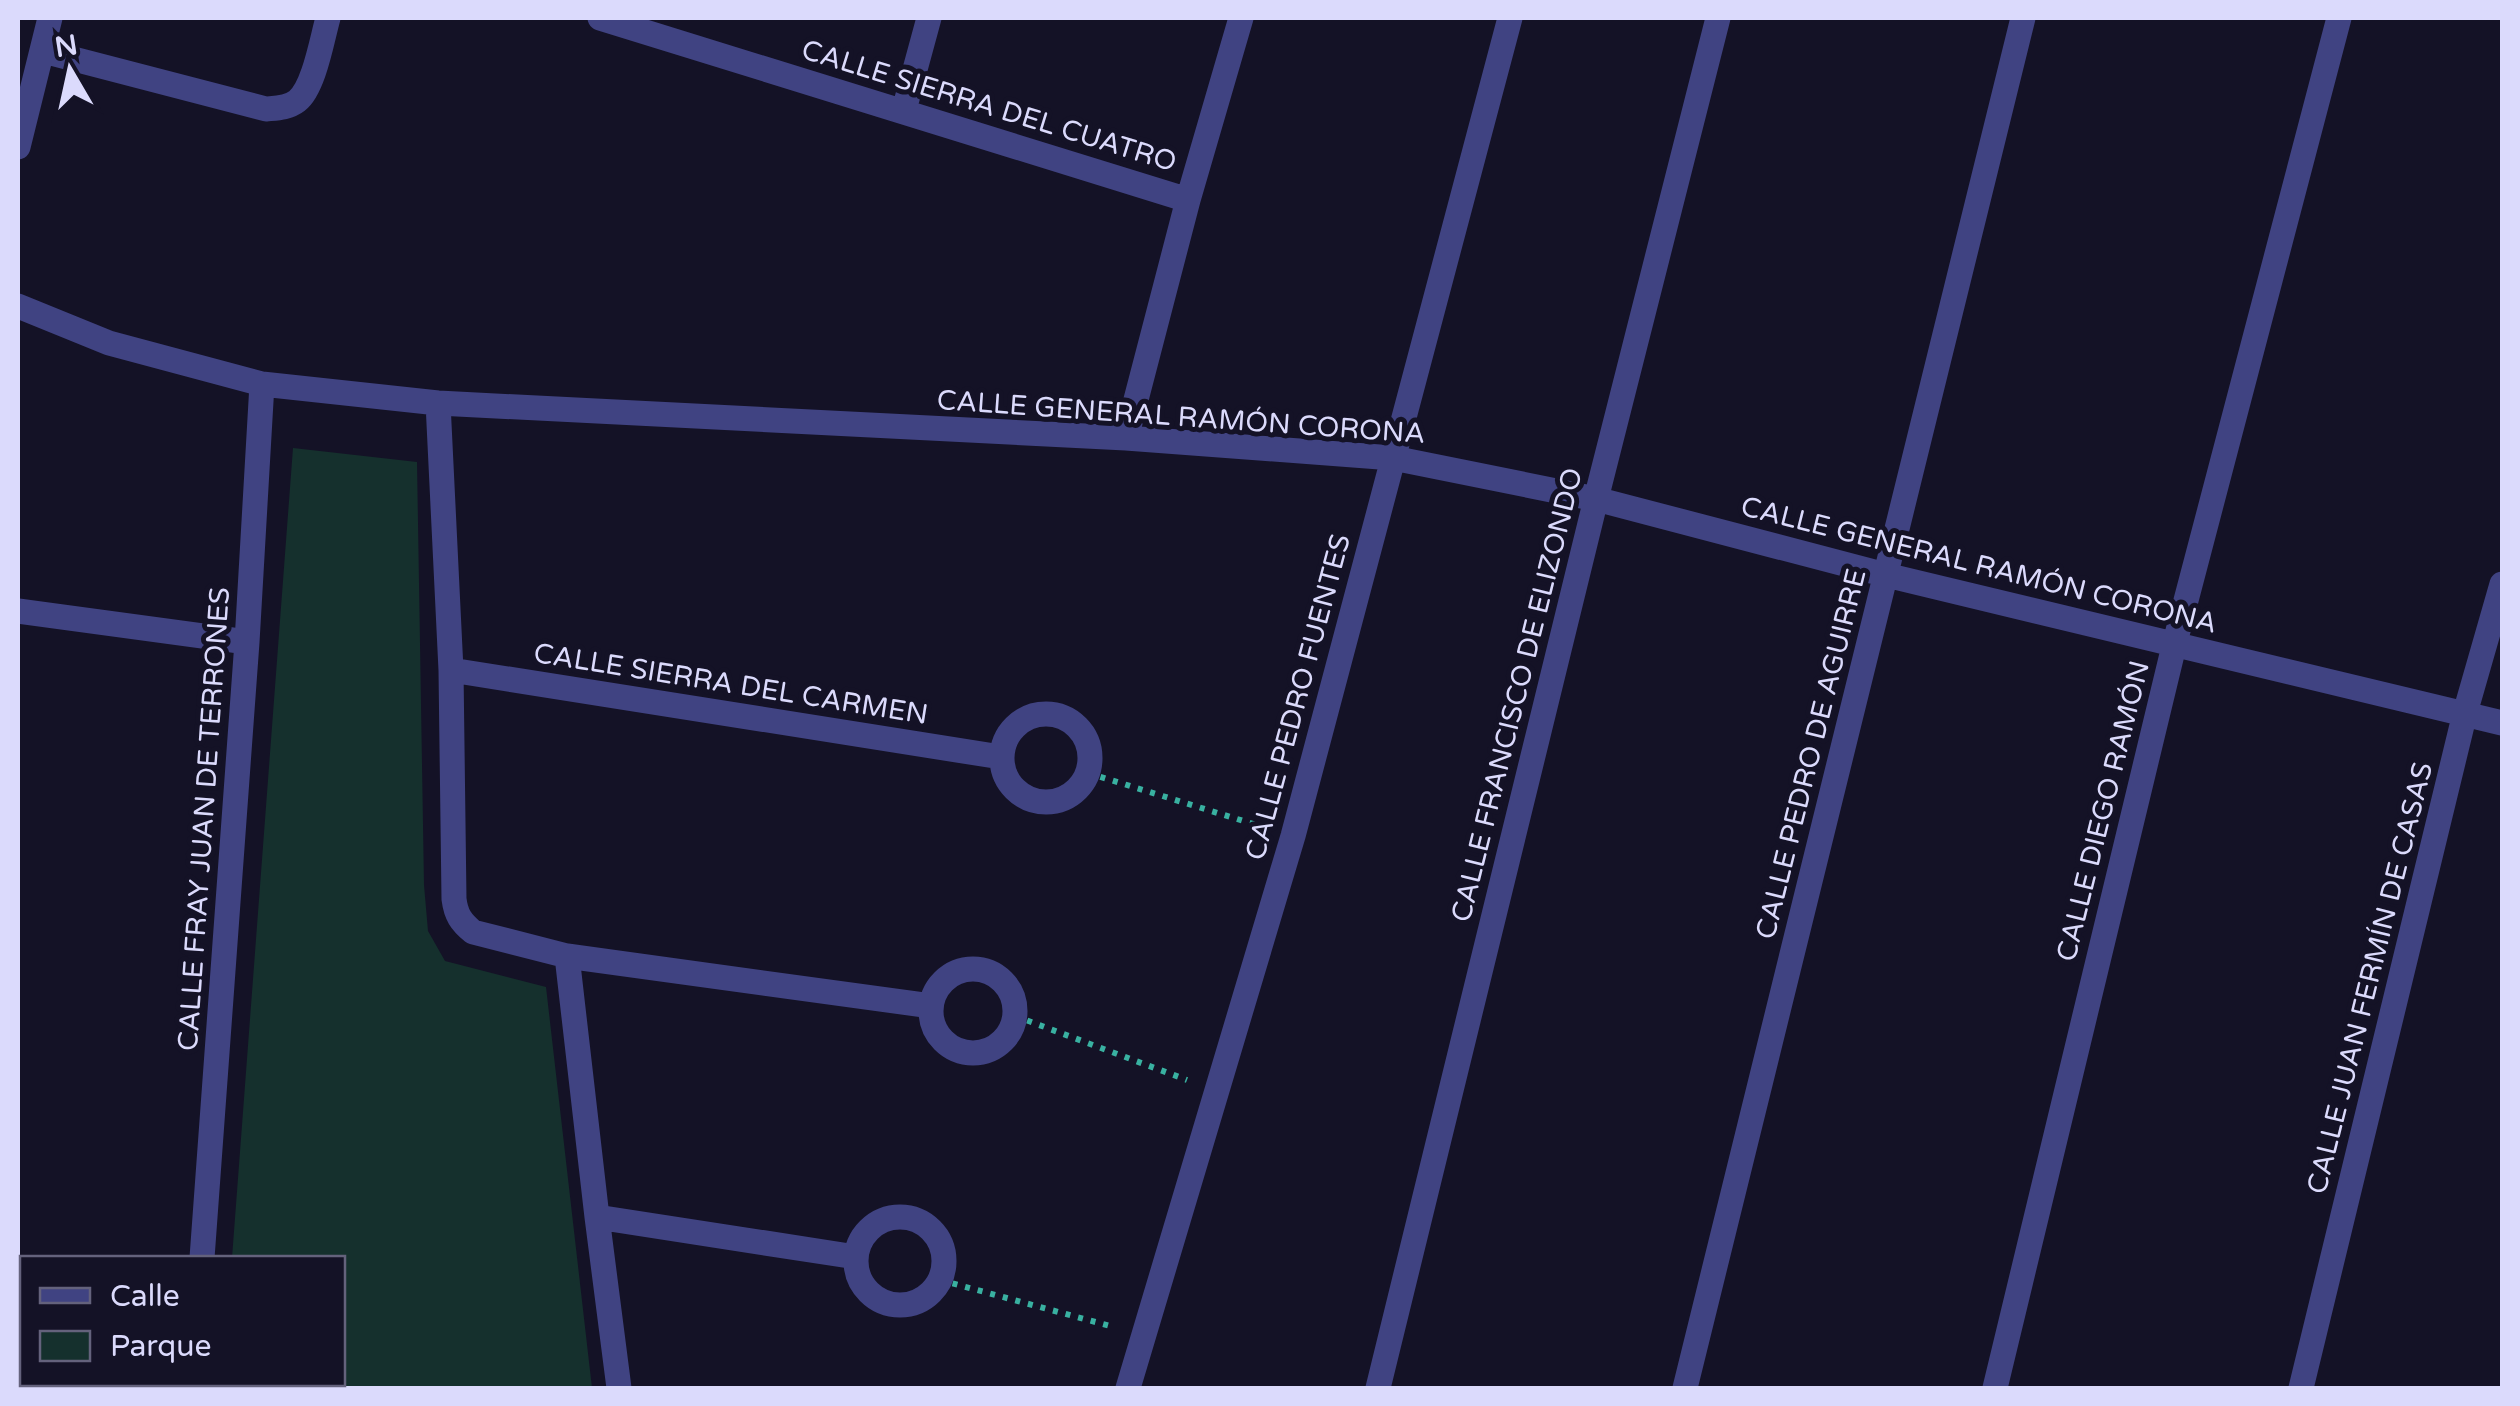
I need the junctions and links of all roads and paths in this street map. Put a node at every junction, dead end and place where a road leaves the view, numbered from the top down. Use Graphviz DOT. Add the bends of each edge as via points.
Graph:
graph roads {
  1 [pos="50,18"];
  2 [pos="328,18"];
  3 [pos="929,18"];
  4 [pos="1241,18"];
  5 [pos="1510,18"];
  6 [pos="1718,18"];
  7 [pos="2023,18"];
  8 [pos="2339,18"];
  9 [pos="618,20"];
  10 [pos="43,51"];
  11 [pos="904,110"];
  12 [pos="18,147"];
  13 [pos="1188,200"];
  14 [pos="18,306"];
  15 [pos="262,384"];
  16 [pos="438,404"];
  17 [pos="1126,438"];
  18 [pos="1393,458"];
  19 [pos="1596,499"];
  20 [pos="1886,575"];
  21 [pos="2502,584"];
  22 [pos="18,610"];
  23 [pos="247,642"];
  24 [pos="2174,646"];
  25 [pos="451,670"];
  26 [pos="2465,713"];
  27 [pos="2502,723"];
  28 [pos="1001,757"];
  29 [pos="1088,773"];
  30 [pos="1293,836"];
  31 [pos="567,956"];
  32 [pos="931,1006"];
  33 [pos="1015,1016"];
  34 [pos="1218,1092"];
  35 [pos="597,1217"];
  36 [pos="202,1256"];
  37 [pos="856,1257"];
  38 [pos="940,1280"];
  39 [pos="1144,1335"];
  40 [pos="619,1388"];
  41 [pos="1128,1388"];
  42 [pos="1378,1388"];
  43 [pos="1684,1388"];
  44 [pos="1996,1388"];
  45 [pos="2301,1388"];
  1 -- 10 [label="street"];
  2 -- 10 [label="street" via="308,86 286,107 266,109"];
  3 -- 11 [label="street"];
  4 -- 13 [label="street"];
  5 -- 18 [label="street, CALLE PEDRO FUENTES"];
  6 -- 19 [label="street, CALLE FRANCISCO DE ELIZONDO"];
  7 -- 20 [label="street, CALLE PEDRO DE AGUIRRE"];
  8 -- 24 [label="street, CALLE DIEGO RAMÓN"];
  9 -- 11 [label="street, CALLE SIERRA DEL CUATRO"];
  10 -- 12 [label="street"];
  11 -- 13 [label="street, CALLE SIERRA DEL CUATRO"];
  13 -- 17 [label="street"];
  14 -- 15 [label="street, CALLE GENERAL RAMÓN CORONA" via="109,343"];
  15 -- 16 [label="street, CALLE GENERAL RAMÓN CORONA"];
  15 -- 23 [label="street, CALLE FRAY JUAN DE TERRONES"];
  16 -- 17 [label="street, CALLE GENERAL RAMÓN CORONA"];
  16 -- 25 [label="street"];
  17 -- 18 [label="street, CALLE GENERAL RAMÓN CORONA"];
  18 -- 19 [label="street, CALLE GENERAL RAMÓN CORONA"];
  18 -- 30 [label="street, CALLE PEDRO FUENTES"];
  19 -- 20 [label="street, CALLE GENERAL RAMÓN CORONA"];
  19 -- 42 [label="street, CALLE FRANCISCO DE ELIZONDO"];
  20 -- 24 [label="street, CALLE GENERAL RAMÓN CORONA"];
  20 -- 43 [label="street, CALLE PEDRO DE AGUIRRE"];
  21 -- 26 [label="street, CALLE JUAN FERMÍN DE CASAS"];
  22 -- 23 [label="street"];
  23 -- 36 [label="street, CALLE FRAY JUAN DE TERRONES"];
  24 -- 26 [label="street, CALLE GENERAL RAMÓN CORONA"];
  24 -- 44 [label="street, CALLE DIEGO RAMÓN"];
  25 -- 28 [label="street, CALLE SIERRA DEL CARMEN"];
  25 -- 31 [label="street" via="456,913 473,932"];
  26 -- 27 [label="street, CALLE GENERAL RAMÓN CORONA"];
  26 -- 45 [label="street, CALLE JUAN FERMÍN DE CASAS"];
  28 -- 29 [label="street" via="1011,786 1038,802 1069,796"];
  28 -- 29 [label="street" via="1012,729 1039,713 1054,714 1081,729 1092,758"];
  29 -- 30 [label="path"];
  30 -- 34 [label="street, CALLE PEDRO FUENTES"];
  31 -- 32 [label="street"];
  31 -- 35 [label="street"];
  32 -- 33 [label="street" via="944,981 971,969 998,977 1014,1001"];
  32 -- 33 [label="street" via="932,1021 948,1045 976,1053 1002,1042"];
  33 -- 34 [label="path"];
  34 -- 39 [label="street, CALLE PEDRO FUENTES"];
  35 -- 37 [label="street"];
  35 -- 40 [label="street"];
  37 -- 38 [label="street" via="865,1288 896,1305 918,1302"];
  37 -- 38 [label="street" via="880,1221 916,1219 943,1247"];
  38 -- 39 [label="path"];
  39 -- 41 [label="street, CALLE PEDRO FUENTES"];
}
